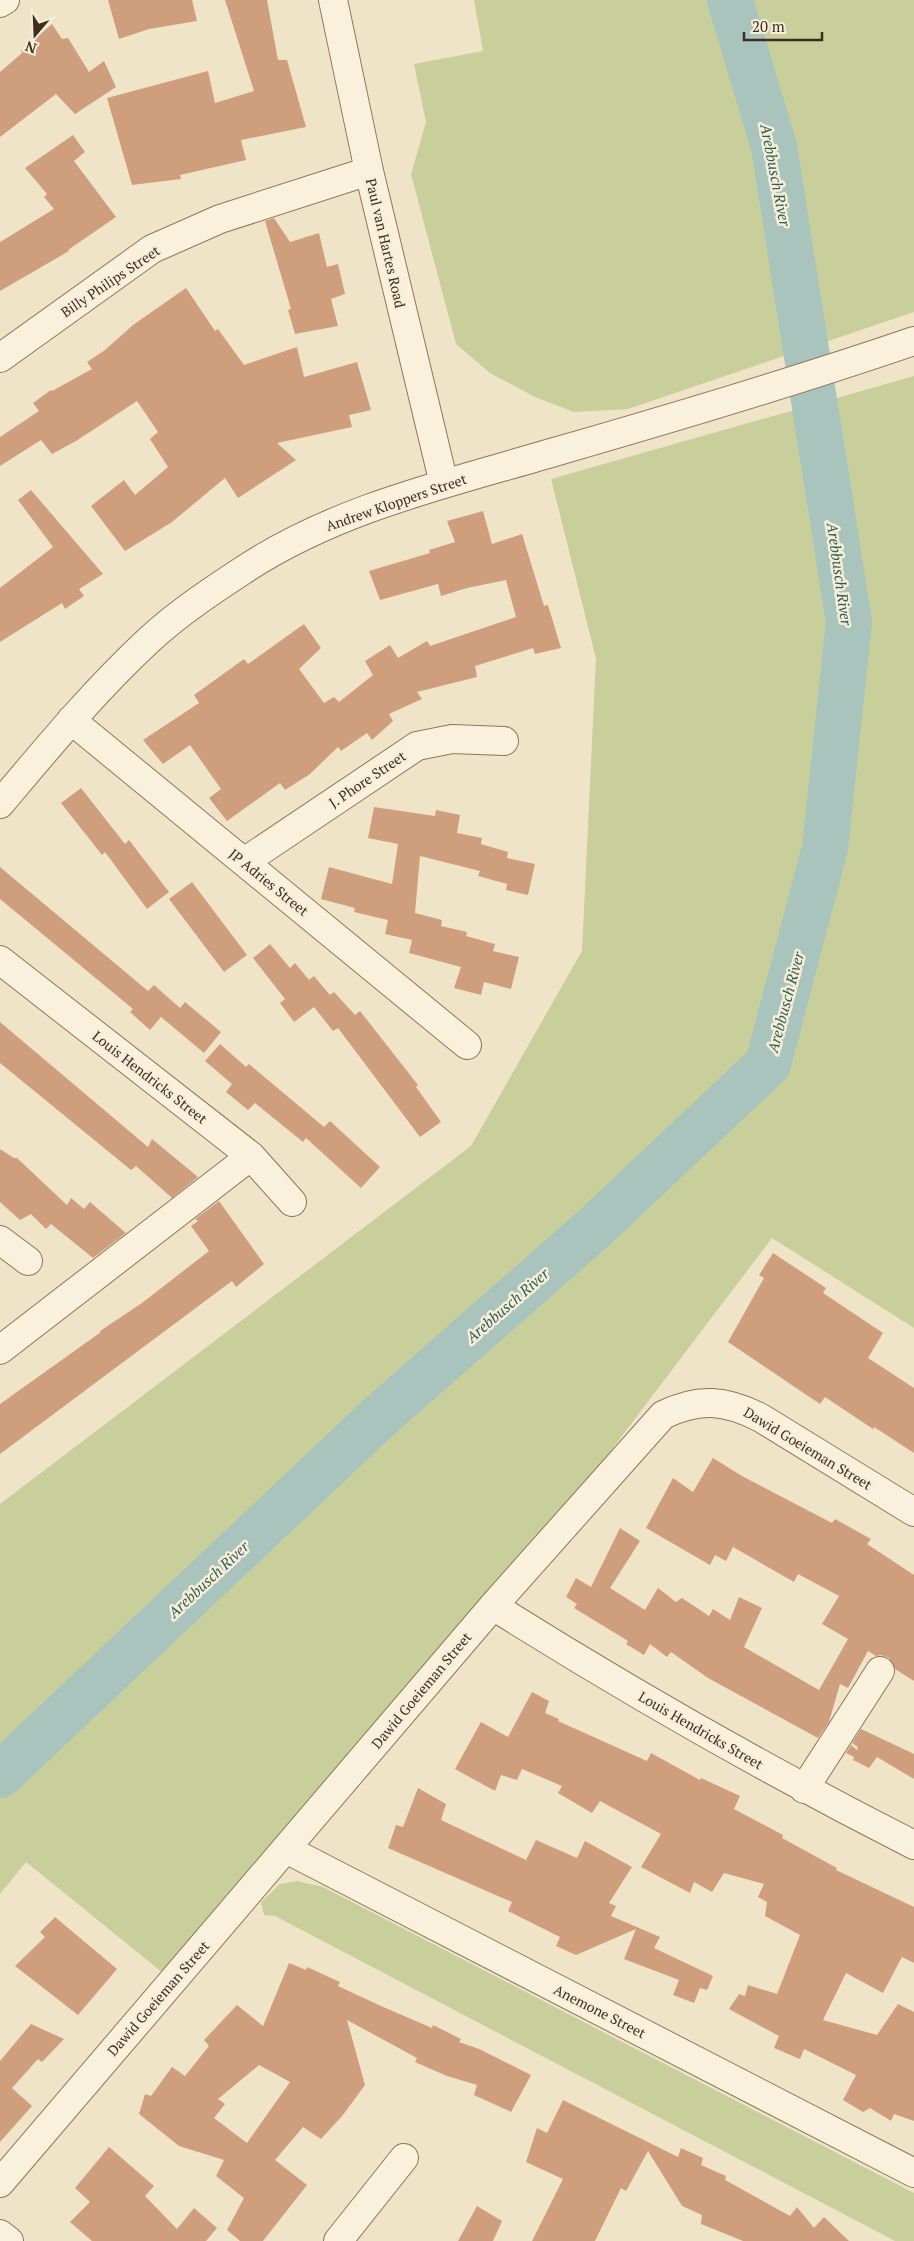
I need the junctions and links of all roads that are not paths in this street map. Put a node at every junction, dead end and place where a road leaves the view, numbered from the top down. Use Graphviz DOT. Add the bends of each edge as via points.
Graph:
graph roads {
  1 [pos="5,0"];
  2 [pos="333,0"];
  3 [pos="0,3"];
  4 [pos="370,171"];
  5 [pos="914,341"];
  6 [pos="0,358"];
  7 [pos="444,484"];
  8 [pos="71,720"];
  9 [pos="504,741"];
  10 [pos="0,804"];
  11 [pos="244,862"];
  12 [pos="0,960"];
  13 [pos="467,1045"];
  14 [pos="251,1156"];
  15 [pos="292,1202"];
  16 [pos="0,1240"];
  17 [pos="28,1261"];
  18 [pos="0,1350"];
  19 [pos="914,1512"];
  20 [pos="493,1606"];
  21 [pos="880,1671"];
  22 [pos="804,1789"];
  23 [pos="914,1845"];
  24 [pos="286,1849"];
  25 [pos="404,2158"];
  26 [pos="914,2173"];
  27 [pos="0,2182"];
  28 [pos="0,2234"];
  29 [pos="8,2241"];
  30 [pos="338,2241"];
  1 -- 3 [label="street"];
  2 -- 4 [label="street, Paul van Hartes Road"];
  4 -- 6 [label="street, Billy Philips Street" via="220,219 152,249"];
  4 -- 7 [label="street, Paul van Hartes Road"];
  5 -- 7 [label="street, Andrew Kloppers Street" via="650,424"];
  7 -- 8 [label="street, Andrew Kloppers Street" via="355,513 312,531 244,569 150,638"];
  8 -- 10 [label="street, Andrew Kloppers Street"];
  8 -- 11 [label="street, JP Adries Street"];
  9 -- 11 [label="street, J. Phore Street" via="452,739 417,746"];
  11 -- 13 [label="street, JP Adries Street"];
  12 -- 14 [label="street, Louis Hendricks Street"];
  14 -- 15 [label="street, Louis Hendricks Street"];
  14 -- 18 [label="street"];
  16 -- 17 [label="street"];
  19 -- 20 [label="street, Dawid Goeieman Street" via="739,1407 719,1402 678,1408 663,1415"];
  20 -- 22 [label="street, Louis Hendricks Street"];
  20 -- 24 [label="street, Dawid Goeieman Street"];
  21 -- 22 [label="street"];
  22 -- 23 [label="street, Louis Hendricks Street"];
  24 -- 26 [label="street, Anemone Street"];
  24 -- 27 [label="street, Dawid Goeieman Street"];
  25 -- 30 [label="street"];
  28 -- 29 [label="street"];
}
